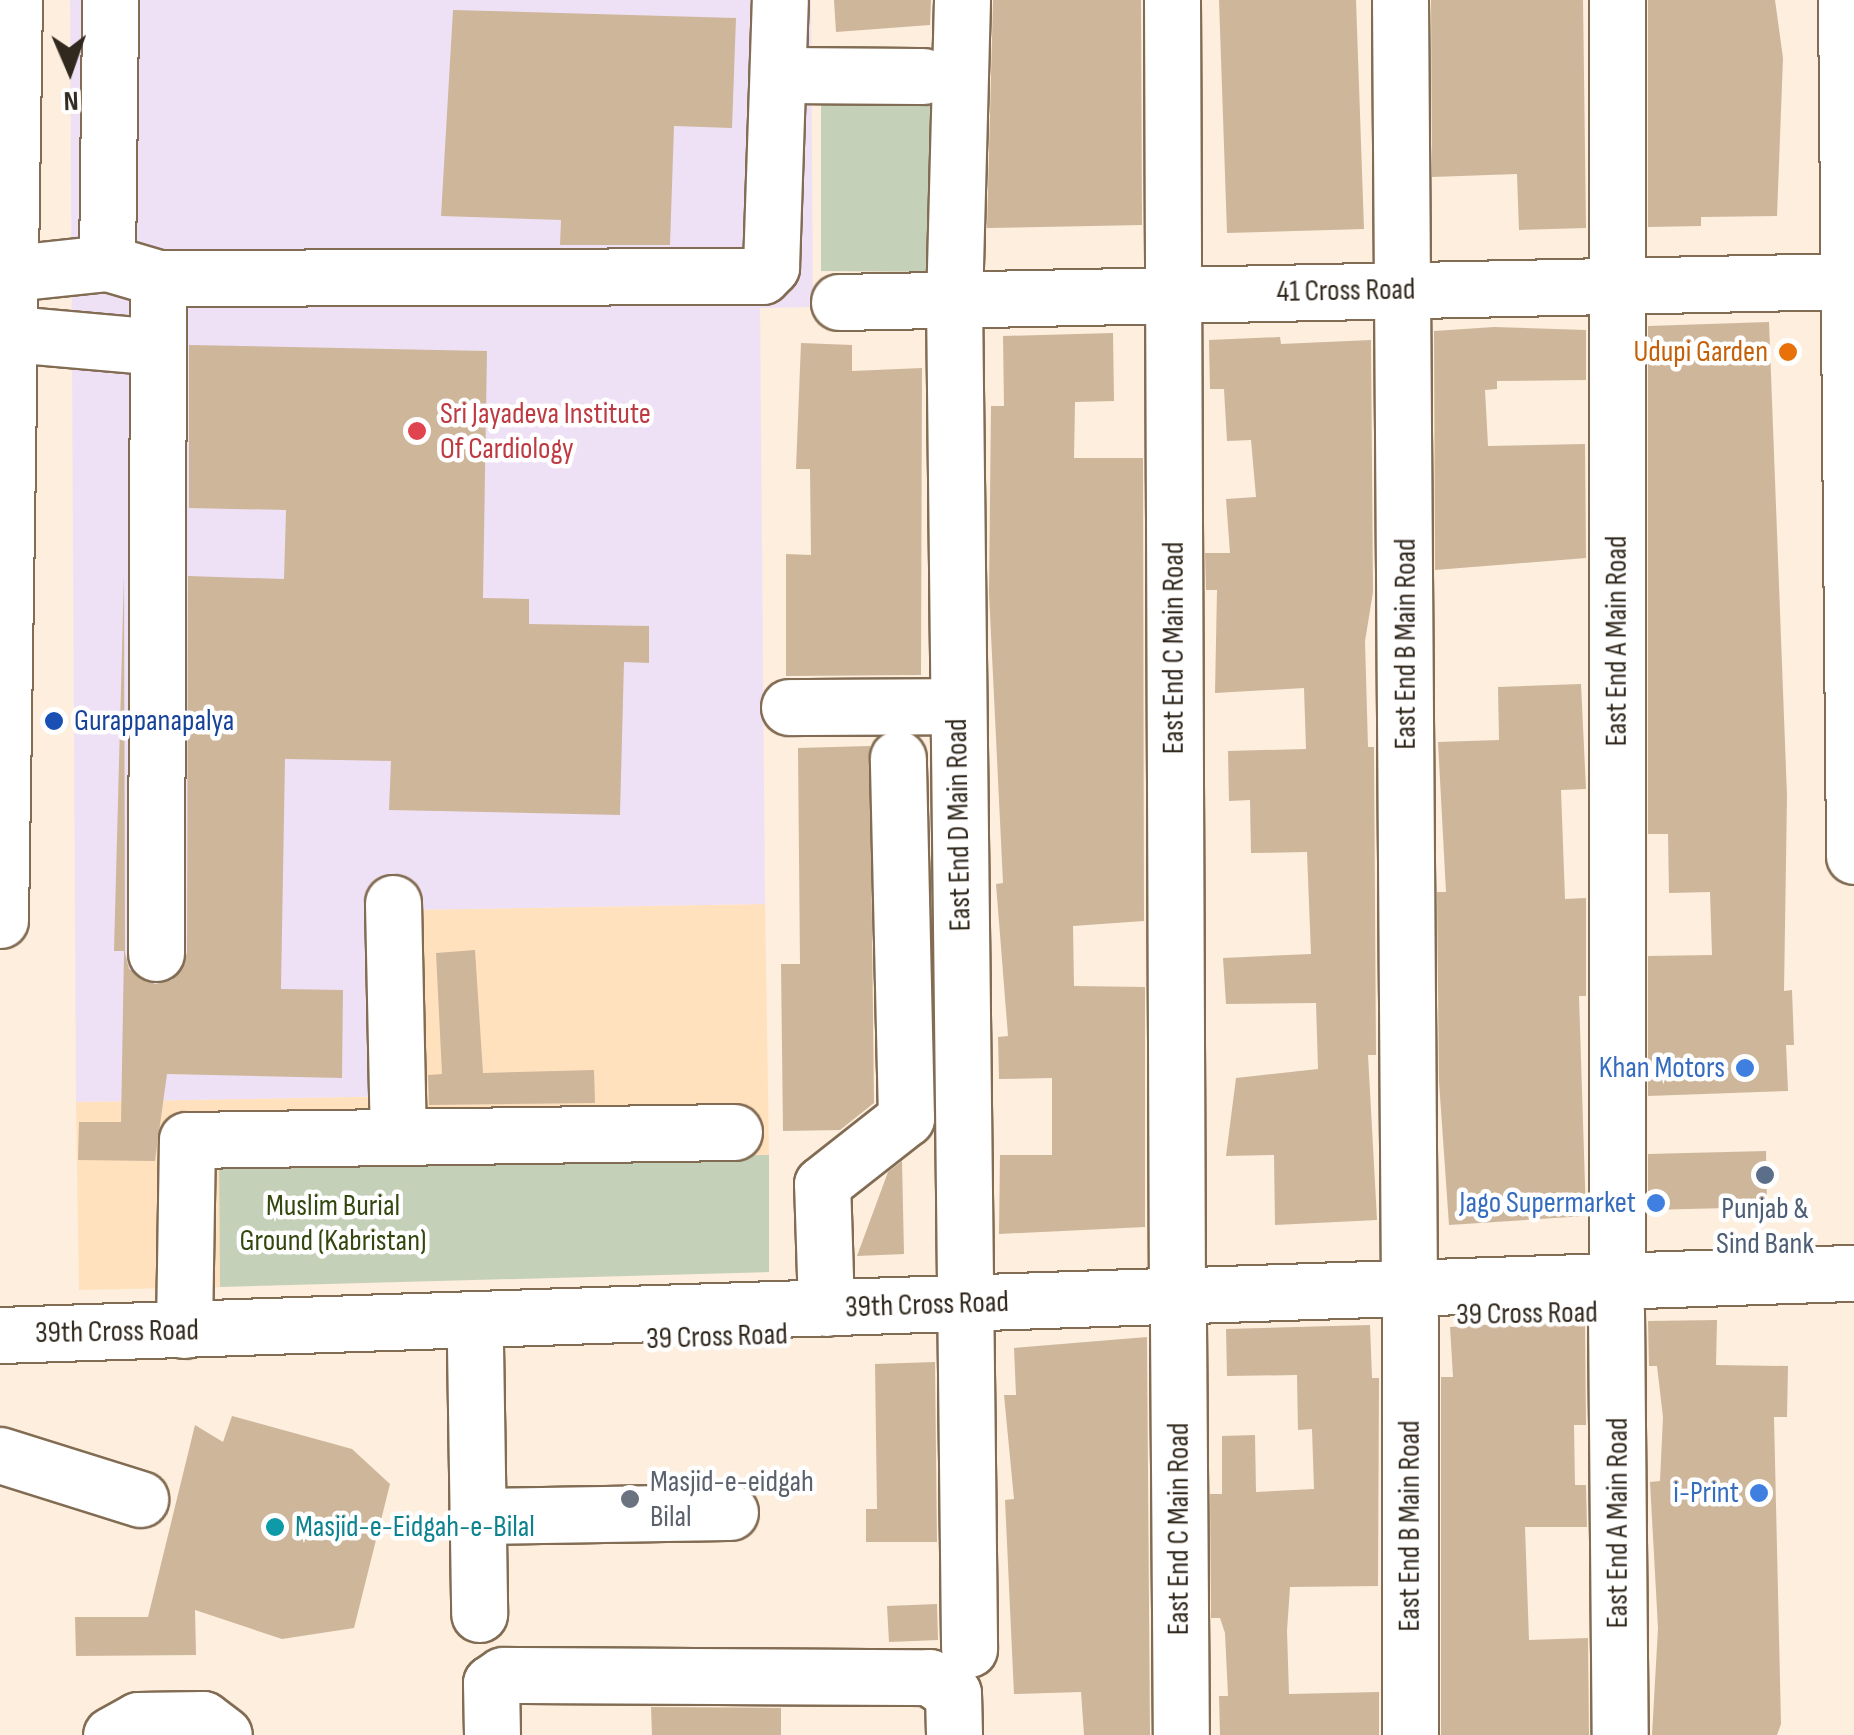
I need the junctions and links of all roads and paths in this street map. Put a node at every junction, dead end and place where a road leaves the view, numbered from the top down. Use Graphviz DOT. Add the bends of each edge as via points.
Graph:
graph roads {
  1 [pos="14,0"];
  2 [pos="110,0"];
  3 [pos="780,0"];
  4 [pos="962,0"];
  5 [pos="1172,0"];
  6 [pos="1400,0"];
  7 [pos="1616,0"];
  8 [pos="1846,0"];
  9 [pos="779,75"];
  10 [pos="923,76"];
  11 [pos="9,264"];
  12 [pos="132,271"];
  13 [pos="1851,281"];
  14 [pos="1617,286"];
  15 [pos="1404,290"];
  16 [pos="1173,294"];
  17 [pos="954,298"];
  18 [pos="839,302"];
  19 [pos="12,334"];
  20 [pos="156,347"];
  21 [pos="958,706"];
  22 [pos="789,707"];
  23 [pos="898,758"];
  24 [pos="1854,856"];
  25 [pos="393,903"];
  26 [pos="0,920"];
  27 [pos="156,952"];
  28 [pos="734,1132"];
  29 [pos="398,1136"];
  30 [pos="1854,1273"];
  31 [pos="1616,1296"];
  32 [pos="1409,1303"];
  33 [pos="826,1308"];
  34 [pos="1854,1308"];
  35 [pos="1178,1310"];
  36 [pos="963,1316"];
  37 [pos="184,1330"];
  38 [pos="0,1336"];
  39 [pos="501,1336"];
  40 [pos="0,1362"];
  41 [pos="0,1454"];
  42 [pos="140,1500"];
  43 [pos="730,1512"];
  44 [pos="478,1516"];
  45 [pos="479,1614"];
  46 [pos="969,1649"];
  47 [pos="111,1735"];
  48 [pos="224,1735"];
  49 [pos="492,1735"];
  50 [pos="954,1735"];
  51 [pos="1181,1735"];
  52 [pos="1410,1735"];
  53 [pos="1620,1735"];
  1 -- 11 [label="street"];
  2 -- 12 [label="street"];
  3 -- 9 [label="street"];
  4 -- 17 [label="street, East End D Main Road"];
  5 -- 16 [label="street, East End C Main Road"];
  6 -- 15 [label="street, East End B Main Road"];
  7 -- 14 [label="street, East End A Main Road"];
  8 -- 13 [label="street"];
  9 -- 10 [label="street"];
  9 -- 12 [label="street" via="771,267 762,276"];
  11 -- 12 [label="street"];
  11 -- 19 [label="street"];
  12 -- 20 [label="street"];
  13 -- 14 [label="street, 41 Cross Road"];
  13 -- 24 [label="street"];
  14 -- 15 [label="street, 41 Cross Road"];
  14 -- 31 [label="street, East End A Main Road"];
  15 -- 16 [label="street, 41 Cross Road"];
  15 -- 32 [label="street, East End B Main Road"];
  16 -- 17 [label="street, 41 Cross Road"];
  16 -- 35 [label="street, East End C Main Road"];
  17 -- 18 [label="street, 41 Cross Road"];
  17 -- 21 [label="street, East End D Main Road"];
  19 -- 20 [label="street"];
  19 -- 26 [label="street"];
  20 -- 27 [label="street"];
  21 -- 22 [label="street"];
  21 -- 36 [label="street, East End D Main Road"];
  23 -- 33 [label="street" via="906,1118 822,1184"];
  25 -- 29 [label="street"];
  28 -- 29 [label="street"];
  29 -- 37 [label="street" via="186,1140"];
  30 -- 31 [label="street"];
  31 -- 32 [label="street, 39 Cross Road"];
  31 -- 34 [label="street, 39 Cross Road"];
  31 -- 53 [label="street, East End A Main Road"];
  32 -- 35 [label="street, 39 Cross Road"];
  32 -- 52 [label="street, East End B Main Road"];
  33 -- 36 [label="street, 39th Cross Road"];
  33 -- 39 [label="street, 39th Cross Road"];
  35 -- 36 [label="street, 39th Cross Road"];
  35 -- 51 [label="street, East End C Main Road"];
  36 -- 39 [label="street, 39 Cross Road"];
  36 -- 46 [label="street, East End D Main Road"];
  37 -- 38 [label="street, 39th Cross Road"];
  37 -- 39 [label="street, 39th Cross Road"];
  39 -- 40 [label="street, 39 Cross Road"];
  39 -- 44 [label="street"];
  41 -- 42 [label="street"];
  43 -- 44 [label="street"];
  44 -- 45 [label="street"];
  47 -- 48 [label="street" via="138,1720 203,1720"];
  49 -- 50 [label="street" via="491,1683 503,1676 929,1678 952,1693"];
}
